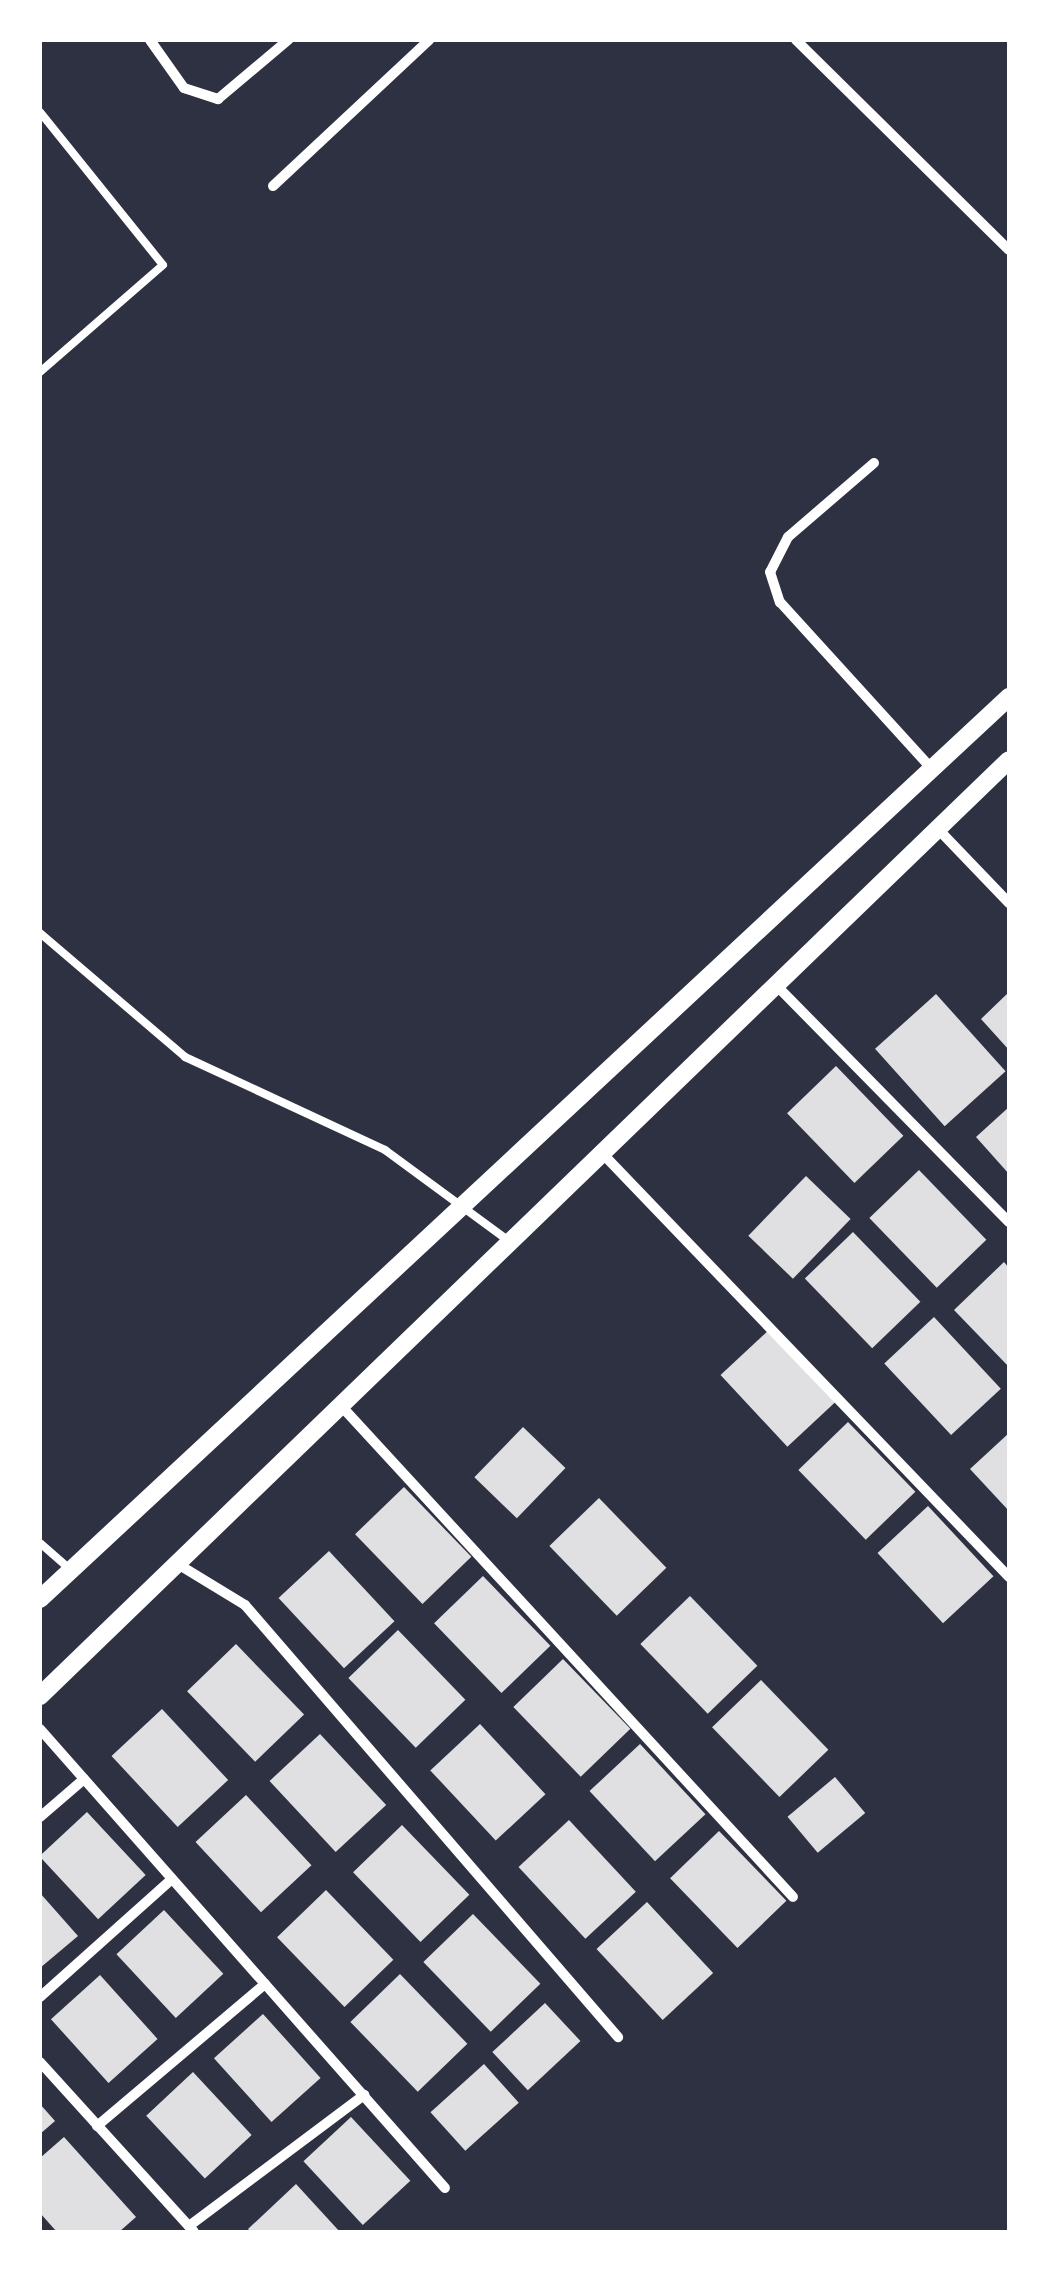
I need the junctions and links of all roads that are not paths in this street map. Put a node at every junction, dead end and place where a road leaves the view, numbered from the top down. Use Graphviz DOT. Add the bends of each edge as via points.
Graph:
graph roads {
  1 [pos="150,40"];
  2 [pos="288,40"];
  3 [pos="429,40"];
  4 [pos="796,40"];
  5 [pos="40,112"];
  6 [pos="273,186"];
  7 [pos="1009,250"];
  8 [pos="40,372"];
  9 [pos="874,463"];
  10 [pos="1009,696"];
  11 [pos="1009,760"];
  12 [pos="931,768"];
  13 [pos="935,826"];
  14 [pos="1009,902"];
  15 [pos="40,932"];
  16 [pos="774,983"];
  17 [pos="598,1149"];
  18 [pos="458,1202"];
  19 [pos="1009,1222"];
  20 [pos="508,1242"];
  21 [pos="344,1409"];
  22 [pos="40,1543"];
  23 [pos="181,1566"];
  24 [pos="71,1570"];
  25 [pos="1009,1576"];
  26 [pos="40,1599"];
  27 [pos="40,1696"];
  28 [pos="40,1729"];
  29 [pos="84,1779"];
  30 [pos="40,1817"];
  31 [pos="172,1879"];
  32 [pos="793,1897"];
  33 [pos="266,1984"];
  34 [pos="40,1997"];
  35 [pos="618,2036"];
  36 [pos="40,2062"];
  37 [pos="364,2096"];
  38 [pos="97,2126"];
  39 [pos="445,2188"];
  40 [pos="191,2229"];
  1 -- 2 [label="street" via="184,88 218,99"];
  3 -- 6 [label="street"];
  4 -- 7 [label="street"];
  5 -- 8 [label="lane" via="163,265"];
  9 -- 12 [label="street" via="788,537 770,572 780,602"];
  10 -- 12 [label="street"];
  11 -- 13 [label="street"];
  12 -- 18 [label="street"];
  13 -- 14 [label="street"];
  13 -- 16 [label="street"];
  15 -- 18 [label="lane" via="185,1056 384,1150"];
  16 -- 17 [label="street"];
  16 -- 19 [label="street"];
  17 -- 20 [label="street"];
  17 -- 25 [label="street"];
  18 -- 20 [label="lane"];
  18 -- 24 [label="street"];
  20 -- 21 [label="street"];
  21 -- 23 [label="street"];
  21 -- 32 [label="street"];
  22 -- 24 [label="lane"];
  23 -- 27 [label="street"];
  23 -- 35 [label="street" via="245,1605"];
  24 -- 26 [label="street"];
  28 -- 29 [label="street"];
  29 -- 30 [label="street"];
  29 -- 31 [label="street"];
  31 -- 33 [label="street"];
  31 -- 34 [label="street"];
  33 -- 37 [label="street"];
  33 -- 38 [label="street"];
  36 -- 38 [label="street"];
  37 -- 39 [label="street"];
  37 -- 40 [label="street"];
  38 -- 40 [label="street"];
}
